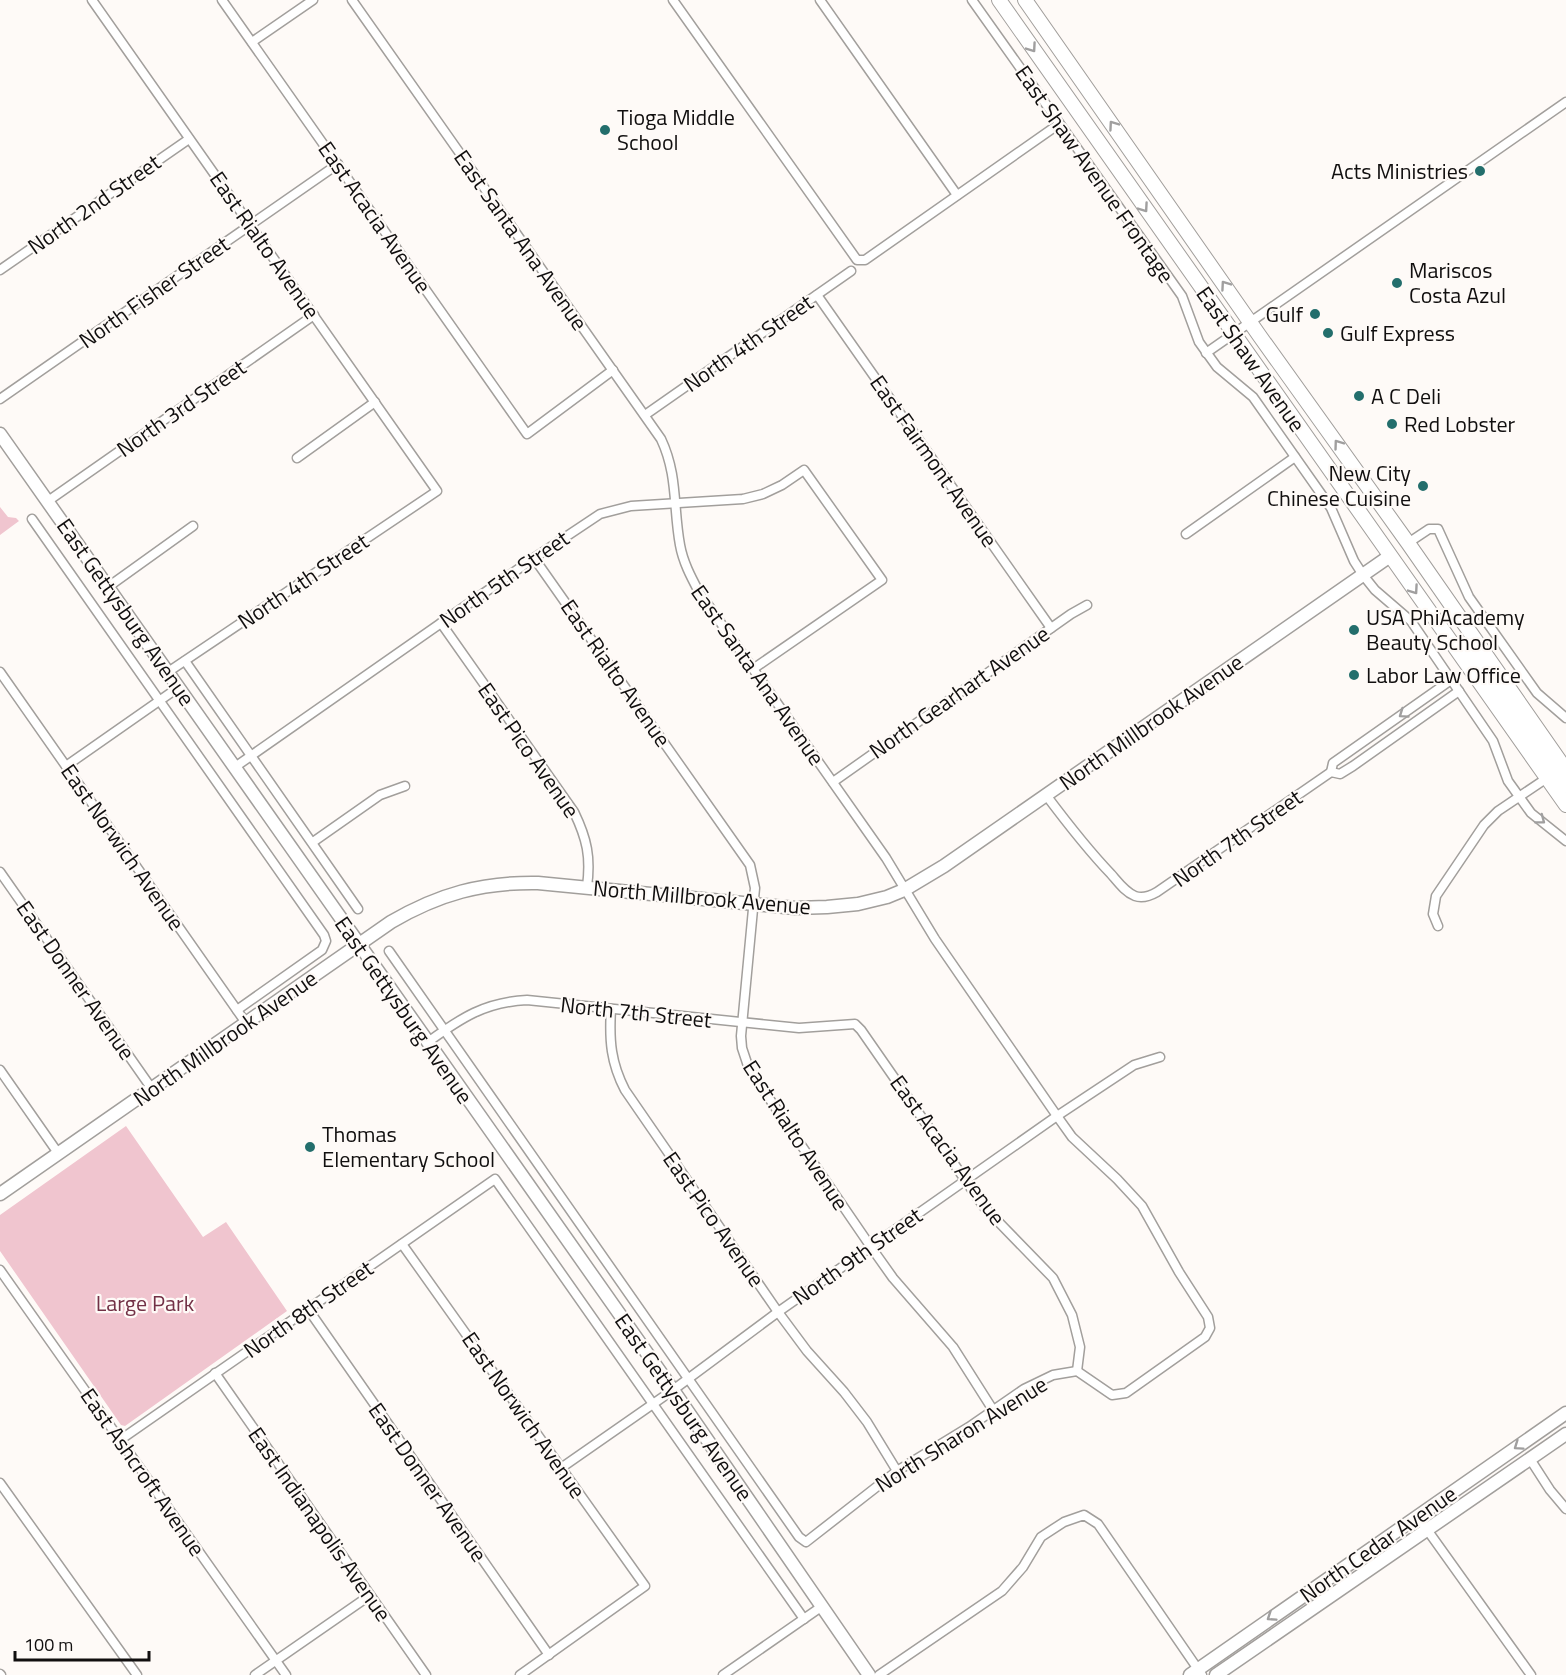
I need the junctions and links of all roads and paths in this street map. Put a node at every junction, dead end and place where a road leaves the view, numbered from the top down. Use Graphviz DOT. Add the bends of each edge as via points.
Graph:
graph roads {
  1 [pos="92,0"];
  2 [pos="222,0"];
  3 [pos="313,0"];
  4 [pos="352,0"];
  5 [pos="673,0"];
  6 [pos="820,0"];
  7 [pos="972,0"];
  8 [pos="999,0"];
  9 [pos="1025,0"];
  10 [pos="252,42"];
  11 [pos="1566,102"];
  12 [pos="1059,124"];
  13 [pos="189,139"];
  14 [pos="338,164"];
  15 [pos="957,195"];
  16 [pos="250,225"];
  17 [pos="0,270"];
  18 [pos="851,271"];
  19 [pos="817,294"];
  20 [pos="314,315"];
  21 [pos="1250,322"];
  22 [pos="1233,334"];
  23 [pos="1206,353"];
  24 [pos="613,370"];
  25 [pos="0,399"];
  26 [pos="375,402"];
  27 [pos="645,415"];
  28 [pos="0,434"];
  29 [pos="1295,457"];
  30 [pos="297,458"];
  31 [pos="437,491"];
  32 [pos="48,501"];
  33 [pos="676,503"];
  34 [pos="33,519"];
  35 [pos="193,526"];
  36 [pos="1186,534"];
  37 [pos="1408,543"];
  38 [pos="1390,556"];
  39 [pos="534,558"];
  40 [pos="1363,575"];
  41 [pos="108,587"];
  42 [pos="1087,605"];
  43 [pos="441,623"];
  44 [pos="1051,628"];
  45 [pos="1446,634"];
  46 [pos="185,661"];
  47 [pos="753,669"];
  48 [pos="0,672"];
  49 [pos="168,672"];
  50 [pos="1451,680"];
  51 [pos="179,687"];
  52 [pos="1459,692"];
  53 [pos="159,700"];
  54 [pos="1566,718"];
  55 [pos="251,755"];
  56 [pos="66,766"];
  57 [pos="235,767"];
  58 [pos="1565,767"];
  59 [pos="1331,772"];
  60 [pos="1547,778"];
  61 [pos="833,782"];
  62 [pos="405,786"];
  63 [pos="1566,786"];
  64 [pos="1047,795"];
  65 [pos="1519,796"];
  66 [pos="1566,805"];
  67 [pos="1566,841"];
  68 [pos="313,842"];
  69 [pos="0,872"];
  70 [pos="587,887"];
  71 [pos="904,890"];
  72 [pos="754,905"];
  73 [pos="358,909"];
  74 [pos="1437,926"];
  75 [pos="358,944"];
  76 [pos="325,945"];
  77 [pos="389,951"];
  78 [pos="611,1009"];
  79 [pos="237,1010"];
  80 [pos="246,1023"];
  81 [pos="743,1023"];
  82 [pos="855,1024"];
  83 [pos="444,1030"];
  84 [pos="428,1042"];
  85 [pos="1160,1057"];
  86 [pos="0,1070"];
  87 [pos="152,1089"];
  88 [pos="1057,1116"];
  89 [pos="58,1153"];
  90 [pos="964,1181"];
  91 [pos="0,1194"];
  92 [pos="402,1244"];
  93 [pos="871,1247"];
  94 [pos="0,1270"];
  95 [pos="308,1309"];
  96 [pos="778,1312"];
  97 [pos="1210,1328"];
  98 [pos="1077,1371"];
  99 [pos="215,1374"];
  100 [pos="689,1378"];
  101 [pos="673,1390"];
  102 [pos="653,1404"];
  103 [pos="993,1410"];
  104 [pos="1566,1413"];
  105 [pos="1566,1434"];
  106 [pos="120,1440"];
  107 [pos="1530,1459"];
  108 [pos="561,1468"];
  109 [pos="897,1471"];
  110 [pos="0,1483"];
  111 [pos="1566,1509"];
  112 [pos="1418,1517"];
  113 [pos="1428,1529"];
  114 [pos="369,1596"];
  115 [pos="821,1607"];
  116 [pos="804,1618"];
  117 [pos="549,1655"];
  118 [pos="276,1661"];
  119 [pos="1197,1673"];
  120 [pos="137,1675"];
  121 [pos="255,1675"];
  122 [pos="286,1675"];
  123 [pos="426,1675"];
  124 [pos="520,1675"];
  125 [pos="723,1675"];
  126 [pos="868,1675"];
  127 [pos="879,1675"];
  128 [pos="1216,1675"];
  129 [pos="1531,1675"];
  1 -- 13 [label="street, East Rialto Avenue"];
  2 -- 10 [label="street, East Acacia Avenue"];
  3 -- 10 [label="street"];
  4 -- 24 [label="street, East Santa Ana Avenue"];
  5 -- 15 [label="street" via="857,260 865,260"];
  6 -- 15 [label="street"];
  7 -- 12 [label="street, East Shaw Avenue Frontage"];
  8 -- 22 [label="main road, East Shaw Avenue, one-way"];
  21 -- 9 [label="main road, East Shaw Avenue, one-way"];
  10 -- 14 [label="street, East Acacia Avenue"];
  11 -- 21 [label="street"];
  12 -- 15 [label="street"];
  12 -- 23 [label="street, East Shaw Avenue Frontage" via="1182,296"];
  13 -- 16 [label="street, East Rialto Avenue"];
  13 -- 17 [label="street, North 2nd Street"];
  14 -- 16 [label="street, North Fisher Street"];
  14 -- 24 [label="street, East Acacia Avenue" via="527,434"];
  16 -- 20 [label="street, East Rialto Avenue"];
  16 -- 25 [label="street, North Fisher Street"];
  18 -- 19 [label="street, North 4th Street"];
  19 -- 27 [label="street, North 4th Street"];
  19 -- 44 [label="street, East Fairmont Avenue"];
  20 -- 26 [label="street, East Rialto Avenue"];
  20 -- 32 [label="street, North 3rd Street"];
  21 -- 22 [label="street"];
  37 -- 21 [label="main road, East Shaw Avenue, one-way"];
  22 -- 23 [label="street"];
  22 -- 38 [label="main road, East Shaw Avenue"];
  23 -- 29 [label="street, East Shaw Avenue Frontage" via="1253,397"];
  24 -- 27 [label="street, East Santa Ana Avenue"];
  26 -- 30 [label="street"];
  26 -- 31 [label="street, East Rialto Avenue"];
  27 -- 33 [label="street, East Santa Ana Avenue" via="668,454"];
  28 -- 32 [label="street, East Gettysburg Avenue"];
  29 -- 36 [label="street"];
  29 -- 40 [label="street, East Shaw Avenue Frontage" via="1336,517"];
  31 -- 46 [label="street, North 4th Street"];
  32 -- 41 [label="street, East Gettysburg Avenue"];
  33 -- 39 [label="street, North 5th Street" via="631,506 600,514"];
  33 -- 47 [label="street, East Santa Ana Avenue" via="687,570"];
  33 -- 47 [label="street, North 5th Street" via="763,494 804,470 882,580"];
  34 -- 53 [label="street, East Gettysburg Avenue"];
  35 -- 41 [label="street"];
  37 -- 54 [label="street" via="1429,529 1438,530 1469,597 1537,693"];
  37 -- 58 [label="main road, East Shaw Avenue"];
  38 -- 40 [label="street, North Millbrook Avenue"];
  38 -- 45 [label="main road, East Shaw Avenue, one-way"];
  39 -- 43 [label="street, North 5th Street"];
  39 -- 72 [label="street, East Rialto Avenue" via="744,854 754,876"];
  40 -- 50 [label="street, East Shaw Avenue Frontage" via="1411,621"];
  40 -- 64 [label="street, North Millbrook Avenue"];
  41 -- 49 [label="street, East Gettysburg Avenue"];
  42 -- 44 [label="street, North Gearhart Avenue"];
  43 -- 55 [label="street, North 5th Street"];
  43 -- 70 [label="street, East Pico Avenue" via="574,812 588,846"];
  44 -- 61 [label="street, North Gearhart Avenue"];
  45 -- 58 [label="main road" via="1478,662 1547,761 1554,767"];
  45 -- 60 [label="main road, East Shaw Avenue"];
  46 -- 49 [label="street, North 4th Street"];
  46 -- 55 [label="street, East Gettysburg Avenue"];
  47 -- 61 [label="street, East Santa Ana Avenue"];
  48 -- 56 [label="street, East Norwich Avenue"];
  49 -- 51 [label="street, East Gettysburg Avenue"];
  50 -- 52 [label="street, East Shaw Avenue Frontage"];
  50 -- 59 [label="street, North 7th Street, one-way" via="1333,763"];
  51 -- 53 [label="street"];
  51 -- 57 [label="street, East Gettysburg Avenue"];
  52 -- 59 [label="street, North 7th Street" via="1340,774"];
  52 -- 65 [label="street, East Shaw Avenue Frontage" via="1493,741 1508,781"];
  53 -- 56 [label="street"];
  53 -- 76 [label="street, East Gettysburg Avenue" via="324,935"];
  55 -- 57 [label="street, North 5th Street"];
  55 -- 68 [label="street, East Gettysburg Avenue"];
  56 -- 79 [label="street, East Norwich Avenue"];
  57 -- 75 [label="street, East Gettysburg Avenue"];
  59 -- 64 [label="street, North 7th Street" via="1145,897 1126,890 1083,846"];
  60 -- 63 [label="main road" via="1558,778"];
  60 -- 65 [label="street"];
  60 -- 66 [label="main road, East Shaw Avenue"];
  61 -- 71 [label="street, East Santa Ana Avenue"];
  62 -- 68 [label="street" via="380,795"];
  64 -- 71 [label="street, North Millbrook Avenue"];
  65 -- 67 [label="street, East Shaw Avenue Frontage, one-way" via="1531,813"];
  65 -- 74 [label="street" via="1490,818 1442,886 1434,905"];
  68 -- 73 [label="street, East Gettysburg Avenue"];
  69 -- 87 [label="street, East Donner Avenue"];
  70 -- 72 [label="street, North Millbrook Avenue"];
  70 -- 75 [label="street, North Millbrook Avenue" via="517,882 479,886 418,906"];
  71 -- 72 [label="street, North Millbrook Avenue" via="858,904 795,908"];
  71 -- 88 [label="street, East Santa Ana Avenue"];
  72 -- 81 [label="street, East Rialto Avenue"];
  75 -- 80 [label="street, North Millbrook Avenue"];
  75 -- 84 [label="street, East Gettysburg Avenue"];
  76 -- 79 [label="street, North Millbrook Avenue"];
  77 -- 83 [label="street"];
  78 -- 81 [label="street, North 7th Street"];
  78 -- 83 [label="street, North 7th Street" via="526,1000 502,1002 475,1011"];
  78 -- 96 [label="street, East Pico Avenue" via="611,1052 625,1090"];
  79 -- 80 [label="street, East Norwich Avenue"];
  80 -- 87 [label="street, North Millbrook Avenue"];
  81 -- 82 [label="street, North 7th Street" via="799,1028"];
  81 -- 93 [label="street, East Rialto Avenue" via="742,1048 749,1069"];
  82 -- 90 [label="street, East Acacia Avenue"];
  83 -- 84 [label="street, North 7th Street"];
  83 -- 100 [label="street"];
  84 -- 101 [label="street, East Gettysburg Avenue"];
  85 -- 88 [label="street, North 9th Street" via="1134,1065"];
  86 -- 89 [label="street"];
  87 -- 89 [label="street, North Millbrook Avenue"];
  88 -- 90 [label="street, North 9th Street"];
  88 -- 97 [label="street, East Santa Ana Avenue" via="1072,1137 1142,1206 1208,1317"];
  89 -- 91 [label="street, North Millbrook Avenue"];
  90 -- 93 [label="street, North 9th Street"];
  90 -- 98 [label="street, East Acacia Avenue" via="1000,1226 1053,1278 1072,1315 1080,1347"];
  92 -- 95 [label="street, North 8th Street"];
  92 -- 102 [label="street, North 8th Street" via="495,1179"];
  92 -- 108 [label="street, East Norwich Avenue"];
  93 -- 96 [label="street, North 9th Street"];
  93 -- 103 [label="street, East Rialto Avenue" via="953,1347"];
  94 -- 106 [label="street, East Ashcroft Avenue"];
  95 -- 99 [label="street, North 8th Street"];
  95 -- 117 [label="street, East Donner Avenue"];
  96 -- 100 [label="street, North 9th Street"];
  96 -- 109 [label="street, East Pico Avenue" via="867,1422"];
  97 -- 98 [label="street, North Sharon Avenue" via="1205,1337 1126,1393 1112,1395"];
  98 -- 103 [label="street, North Sharon Avenue" via="1037,1382"];
  99 -- 106 [label="street, North 8th Street"];
  99 -- 114 [label="street, East Indianapolis Avenue"];
  100 -- 101 [label="street, North 9th Street"];
  100 -- 109 [label="street, North Sharon Avenue" via="806,1542"];
  101 -- 102 [label="street, North 9th Street"];
  101 -- 115 [label="street, East Gettysburg Avenue"];
  102 -- 108 [label="street, North 9th Street"];
  102 -- 116 [label="street"];
  103 -- 109 [label="street, North Sharon Avenue"];
  104 -- 112 [label="street, North Cedar Avenue, one-way"];
  105 -- 107 [label="street, North Cedar Avenue"];
  106 -- 118 [label="street, East Ashcroft Avenue"];
  107 -- 111 [label="street"];
  107 -- 113 [label="street, North Cedar Avenue"];
  108 -- 117 [label="street, East Norwich Avenue" via="645,1586"];
  110 -- 120 [label="street"];
  112 -- 113 [label="street"];
  112 -- 119 [label="street, North Cedar Avenue, one-way"];
  113 -- 128 [label="street, North Cedar Avenue"];
  113 -- 129 [label="street"];
  114 -- 118 [label="street"];
  114 -- 123 [label="street, East Indianapolis Avenue"];
  115 -- 116 [label="street"];
  115 -- 126 [label="street, East Gettysburg Avenue"];
  116 -- 125 [label="street"];
  117 -- 124 [label="street"];
  118 -- 121 [label="street"];
  118 -- 122 [label="street, East Ashcroft Avenue"];
  119 -- 127 [label="street" via="1098,1524 1084,1515 1064,1522 1041,1538 1023,1568 1002,1591"];
}
